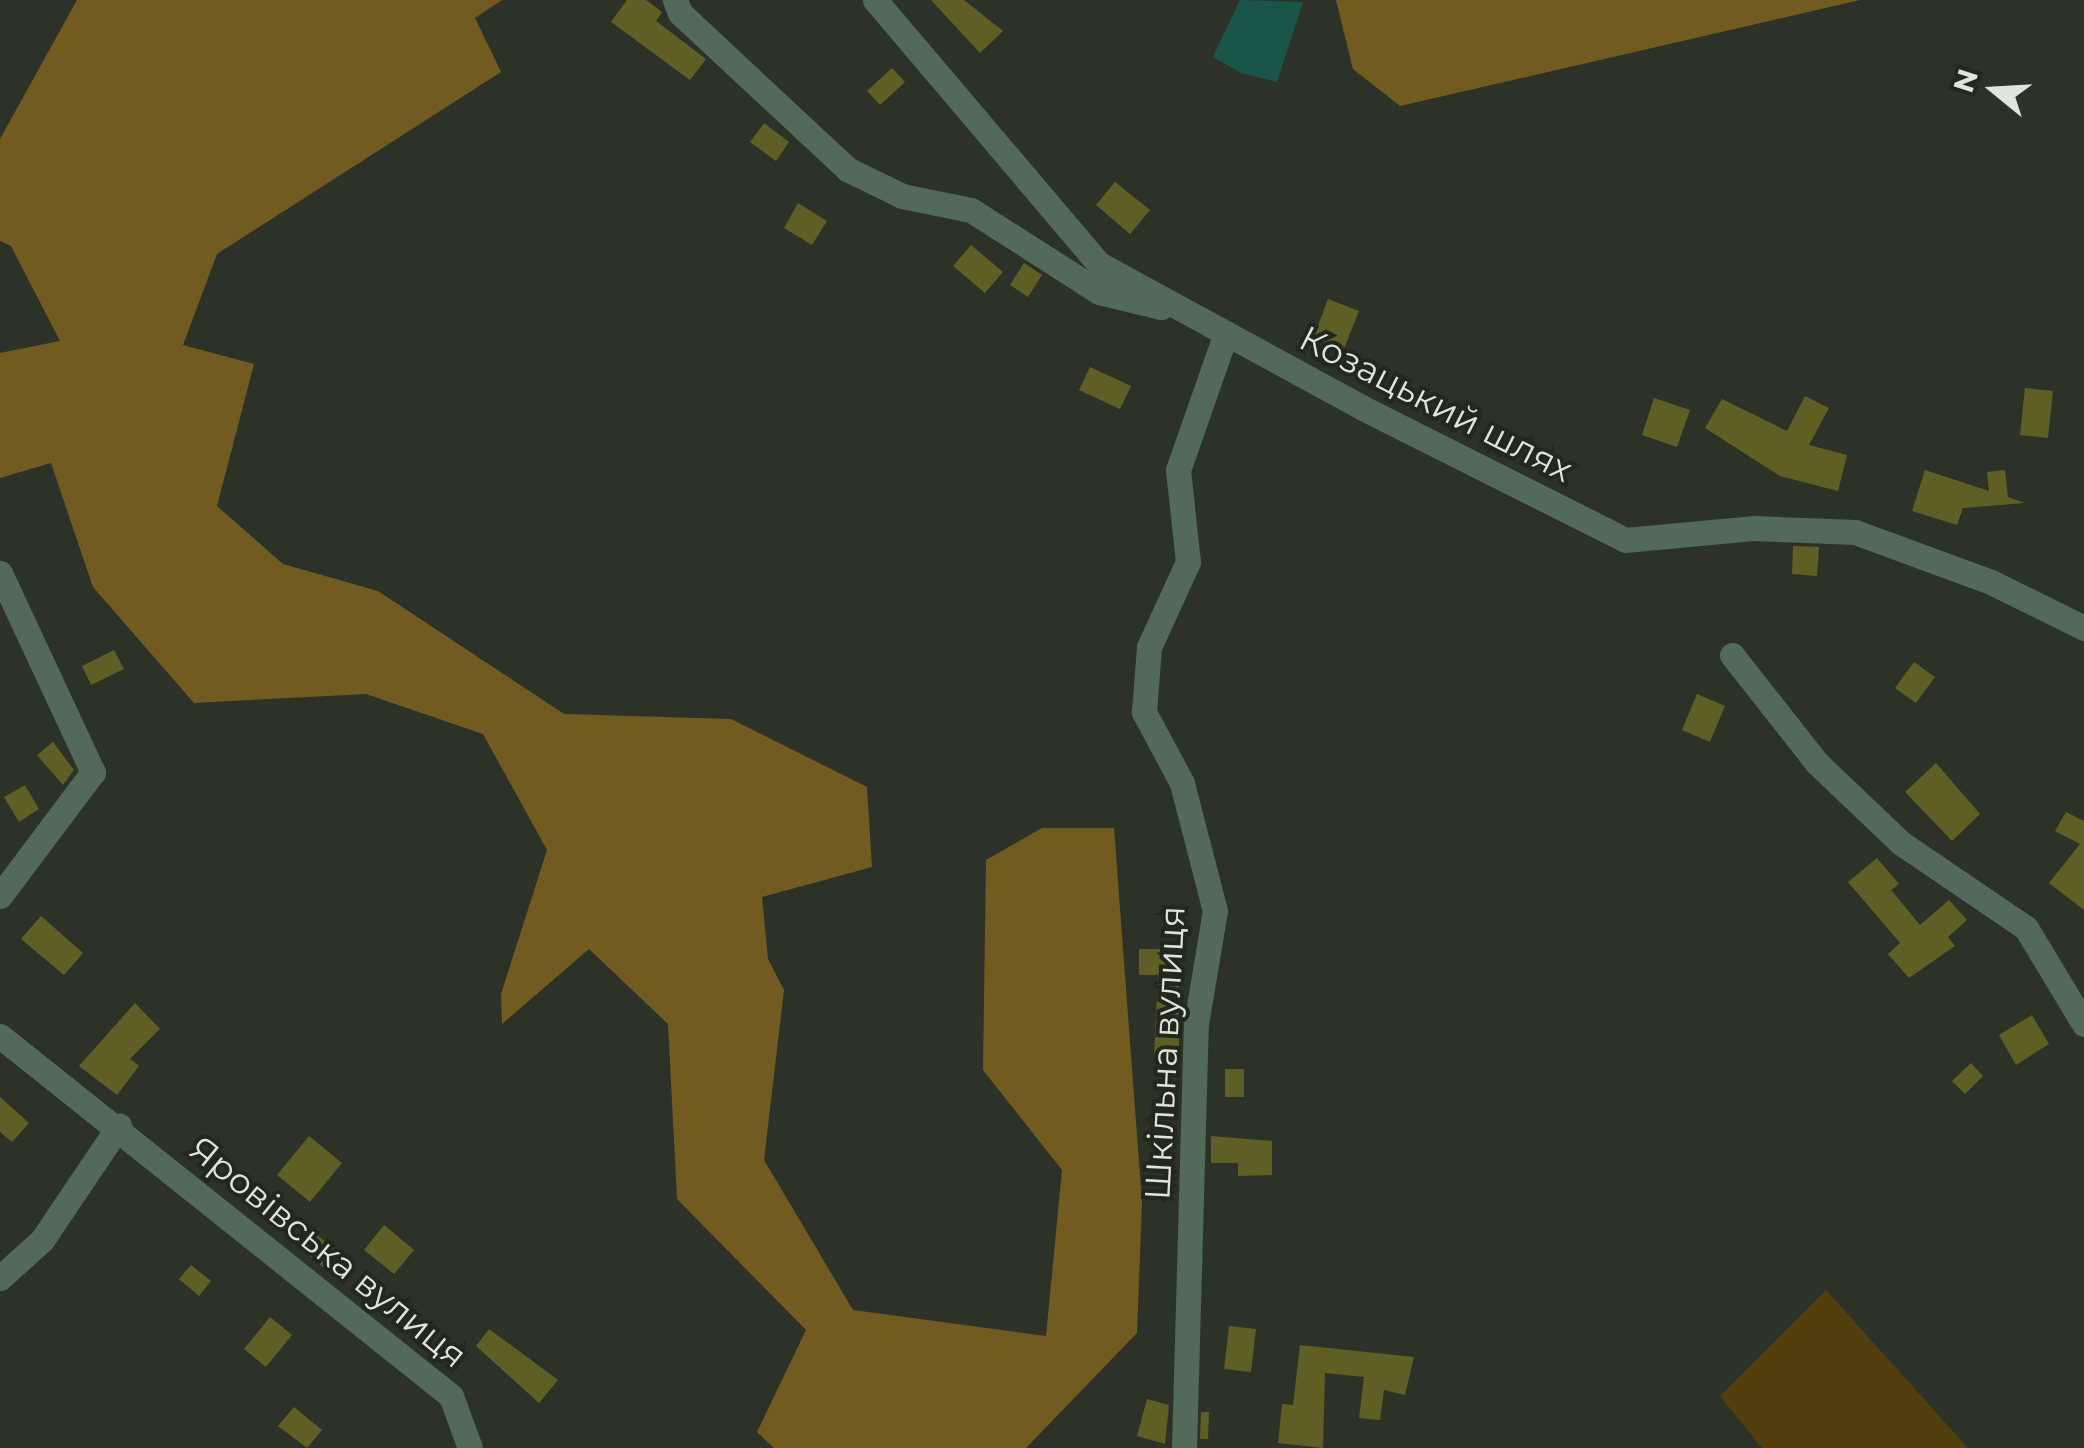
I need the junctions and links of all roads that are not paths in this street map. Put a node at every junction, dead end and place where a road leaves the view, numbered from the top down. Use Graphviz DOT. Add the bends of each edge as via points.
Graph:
graph roads {
  1 [pos="675,0"];
  2 [pos="875,0"];
  3 [pos="1194,315"];
  4 [pos="1226,333"];
  5 [pos="0,572"];
  6 [pos="2084,628"];
  7 [pos="1732,656"];
  8 [pos="0,896"];
  9 [pos="2084,1024"];
  10 [pos="0,1036"];
  11 [pos="120,1126"];
  12 [pos="0,1278"];
  13 [pos="470,1448"];
  14 [pos="1184,1448"];
  1 -- 3 [label="street" via="680,13 847,169 902,196 971,210 1099,292"];
  2 -- 3 [label="street, Козацький шлях" via="1099,264"];
  3 -- 4 [label="street, Козацький шлях"];
  4 -- 6 [label="street, Козацький шлях" via="1625,540 1755,528 1855,532 1991,582"];
  4 -- 14 [label="street, Шкільна вулиця" via="1178,470 1188,562 1150,647 1144,712 1182,783 1216,911 1196,1024"];
  5 -- 8 [label="street" via="93,772"];
  7 -- 9 [label="street" via="1817,762 1902,843 2026,928"];
  10 -- 11 [label="street, Яровівська вулиця"];
  11 -- 12 [label="street" via="42,1240"];
  11 -- 13 [label="street, Яровівська вулиця" via="451,1396"];
}
